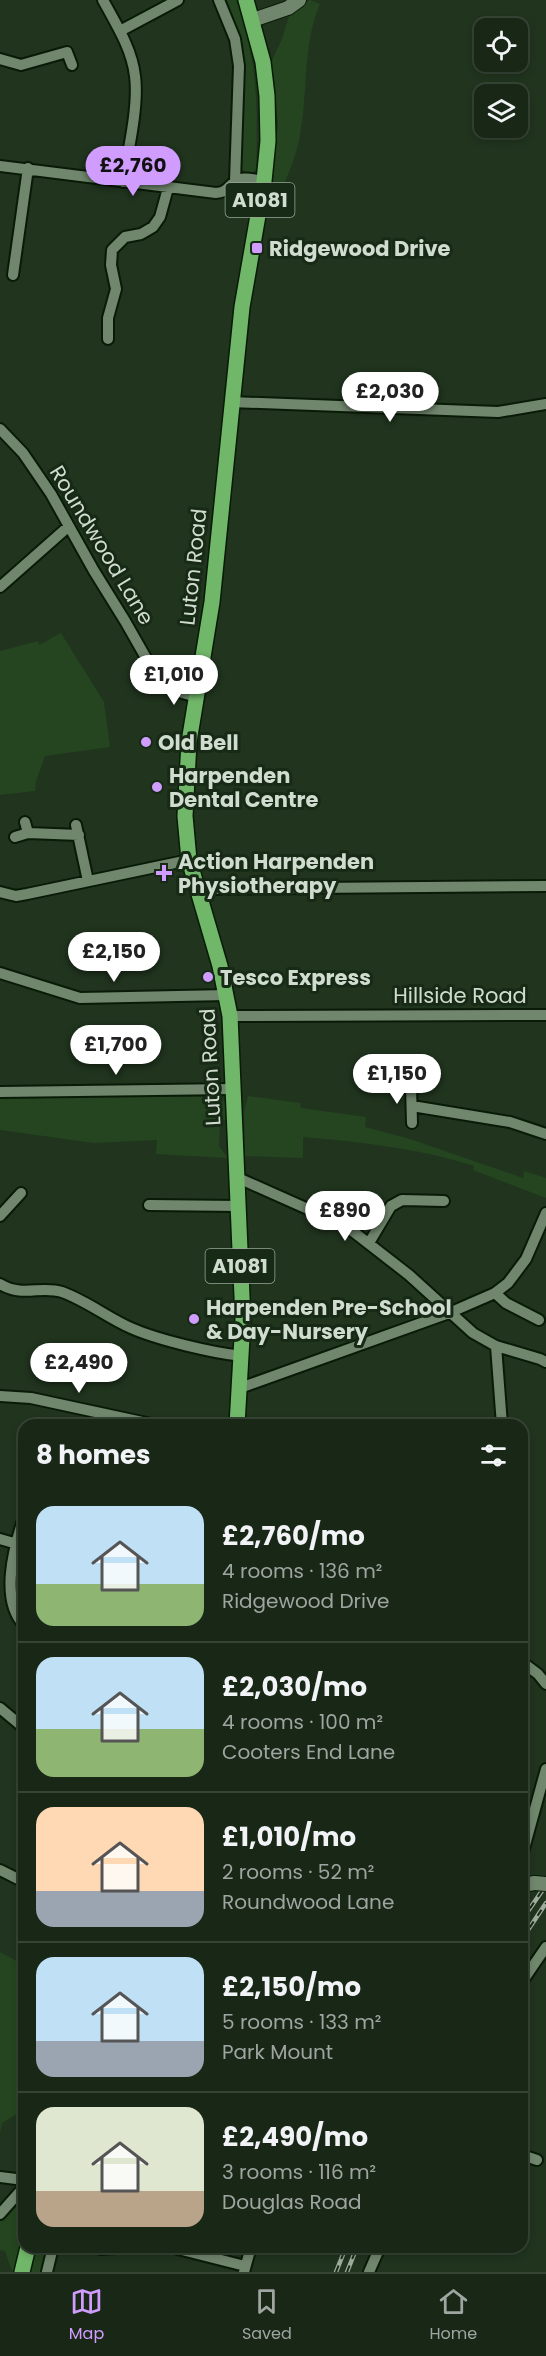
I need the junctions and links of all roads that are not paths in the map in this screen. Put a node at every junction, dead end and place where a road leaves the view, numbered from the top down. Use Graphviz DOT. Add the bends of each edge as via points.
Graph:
graph roads {
  1 [pos="103,0"];
  2 [pos="178,0"];
  3 [pos="219,0"];
  4 [pos="246,0"];
  5 [pos="299,0"];
  6 [pos="253,20"];
  7 [pos="120,32"];
  8 [pos="0,59"];
  9 [pos="72,65"];
  10 [pos="0,166"];
  11 [pos="28,168"];
  12 [pos="235,181"];
  13 [pos="264,181"];
  14 [pos="123,182"];
  15 [pos="168,188"];
  16 [pos="13,275"];
  17 [pos="108,339"];
  18 [pos="231,402"];
  19 [pos="546,404"];
  20 [pos="0,429"];
  21 [pos="69,526"];
  22 [pos="0,587"];
  23 [pos="197,697"];
  24 [pos="25,822"];
  25 [pos="28,833"];
  26 [pos="15,837"];
  27 [pos="189,860"];
  28 [pos="88,881"];
  29 [pos="546,886"];
  30 [pos="197,891"];
  31 [pos="0,892"];
  32 [pos="0,973"];
  33 [pos="227,995"];
  34 [pos="546,1015"];
  35 [pos="230,1016"];
  36 [pos="411,1087"];
  37 [pos="233,1089"];
  38 [pos="0,1092"];
  39 [pos="411,1106"];
  40 [pos="412,1123"];
  41 [pos="546,1134"];
  42 [pos="237,1177"];
  43 [pos="21,1193"];
  44 [pos="444,1201"];
  45 [pos="149,1205"];
  46 [pos="238,1206"];
  47 [pos="546,1213"];
  48 [pos="0,1216"];
  49 [pos="369,1243"];
  50 [pos="0,1284"];
  51 [pos="495,1293"];
  52 [pos="449,1313"];
  53 [pos="539,1320"];
  54 [pos="496,1346"];
  55 [pos="242,1356"];
  56 [pos="546,1362"];
  57 [pos="240,1388"];
  58 [pos="0,1396"];
  59 [pos="128,1419"];
  60 [pos="237,1419"];
  61 [pos="502,1419"];
  62 [pos="0,1539"];
  63 [pos="18,1544"];
  64 [pos="18,1549"];
  65 [pos="18,1619"];
  66 [pos="528,1666"];
  67 [pos="546,1684"];
  68 [pos="0,1708"];
  69 [pos="18,1723"];
  70 [pos="546,1769"];
  71 [pos="528,1834"];
  72 [pos="0,1870"];
  73 [pos="18,1879"];
  74 [pos="546,1947"];
  75 [pos="528,1973"];
  76 [pos="528,2157"];
  77 [pos="537,2160"];
  78 [pos="0,2177"];
  79 [pos="18,2179"];
  80 [pos="18,2194"];
  81 [pos="0,2214"];
  82 [pos="27,2253"];
  83 [pos="51,2253"];
  84 [pos="192,2253"];
  85 [pos="249,2253"];
  86 [pos="377,2253"];
  87 [pos="244,2269"];
  88 [pos="22,2272"];
  89 [pos="47,2272"];
  90 [pos="369,2272"];
  1 -- 7 [label="street"];
  2 -- 7 [label="street"];
  3 -- 12 [label="street" via="234,39 239,66"];
  4 -- 6 [label="main road, Luton Road / A1081"];
  5 -- 6 [label="street"];
  6 -- 13 [label="main road, Luton Road / A1081" via="267,96"];
  7 -- 14 [label="street" via="132,61 136,93"];
  8 -- 9 [label="street" via="21,65 67,52"];
  10 -- 11 [label="street"];
  11 -- 14 [label="street"];
  11 -- 16 [label="street"];
  12 -- 13 [label="street"];
  12 -- 15 [label="street" via="226,191 216,194"];
  13 -- 18 [label="main road, Luton Road / A1081" via="242,307"];
  14 -- 15 [label="street"];
  15 -- 17 [label="street" via="153,227 125,237 112,250 116,289 108,318"];
  18 -- 19 [label="street" via="498,412"];
  18 -- 23 [label="main road, Luton Road / A1081" via="212,602"];
  20 -- 21 [label="street, Roundwood Lane" via="33,466"];
  21 -- 22 [label="street"];
  21 -- 23 [label="street, Roundwood Lane" via="158,679 175,692"];
  23 -- 27 [label="main road, Luton Road / A1081" via="187,770 185,816"];
  24 -- 25 [label="street"];
  25 -- 26 [label="street"];
  25 -- 28 [label="street" via="78,830"];
  27 -- 28 [label="street"];
  27 -- 30 [label="main road, Luton Road / A1081"];
  28 -- 31 [label="street" via="16,896"];
  29 -- 30 [label="street"];
  30 -- 33 [label="main road, Luton Road / A1081"];
  32 -- 33 [label="street" via="80,998"];
  33 -- 35 [label="main road, Luton Road / A1081"];
  34 -- 35 [label="street, Hillside Road"];
  35 -- 37 [label="main road, Luton Road / A1081"];
  36 -- 39 [label="street"];
  37 -- 38 [label="street"];
  37 -- 42 [label="main road, Luton Road / A1081"];
  39 -- 40 [label="street"];
  39 -- 41 [label="street" via="510,1122"];
  42 -- 46 [label="main road, Luton Road / A1081"];
  42 -- 49 [label="street" via="336,1221"];
  43 -- 48 [label="street"];
  44 -- 49 [label="street" via="396,1202"];
  45 -- 46 [label="street"];
  46 -- 55 [label="main road, Luton Road / A1081"];
  47 -- 51 [label="street" via="526,1259"];
  49 -- 52 [label="street"];
  50 -- 55 [label="street" via="26,1293 62,1292 141,1332"];
  51 -- 52 [label="street"];
  51 -- 53 [label="street"];
  52 -- 54 [label="street"];
  52 -- 57 [label="street"];
  54 -- 56 [label="street"];
  54 -- 61 [label="street"];
  55 -- 57 [label="main road, Luton Road / A1081"];
  57 -- 60 [label="main road, Luton Road / A1081"];
  58 -- 59 [label="street" via="31,1398"];
  62 -- 63 [label="street"];
  64 -- 65 [label="street" via="7,1572 5,1595 10,1611"];
  66 -- 67 [label="street"];
  68 -- 69 [label="street"];
  70 -- 71 [label="street"];
  72 -- 73 [label="street"];
  74 -- 75 [label="street"];
  76 -- 77 [label="street"];
  78 -- 79 [label="street"];
  80 -- 81 [label="street"];
  82 -- 88 [label="main road"];
  83 -- 89 [label="street"];
  84 -- 87 [label="street"];
  85 -- 87 [label="street"];
  86 -- 90 [label="street"];
}
